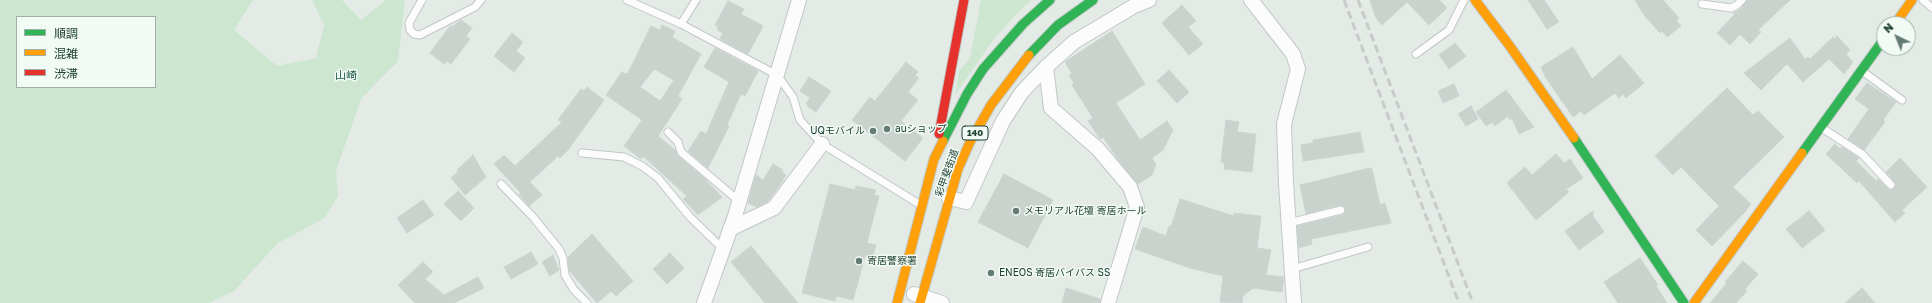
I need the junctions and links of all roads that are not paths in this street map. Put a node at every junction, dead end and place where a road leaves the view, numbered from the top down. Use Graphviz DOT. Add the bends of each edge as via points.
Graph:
graph roads {
  1 [pos="422,0"];
  2 [pos="481,0"];
  3 [pos="627,0"];
  4 [pos="696,0"];
  5 [pos="799,0"];
  6 [pos="964,0"];
  7 [pos="1050,0"];
  8 [pos="1093,0"];
  9 [pos="1148,0"];
  10 [pos="1251,0"];
  11 [pos="1464,0"];
  12 [pos="1475,0"];
  13 [pos="1742,0"];
  14 [pos="1912,0"];
  15 [pos="1923,0"];
  16 [pos="1702,4"];
  17 [pos="1932,8"];
  18 [pos="1901,16"];
  19 [pos="681,24"];
  20 [pos="1876,50"];
  21 [pos="1416,54"];
  22 [pos="1046,67"];
  23 [pos="1862,70"];
  24 [pos="777,75"];
  25 [pos="1902,100"];
  26 [pos="1821,127"];
  27 [pos="668,132"];
  28 [pos="970,142"];
  29 [pos="822,144"];
  30 [pos="989,150"];
  31 [pos="582,153"];
  32 [pos="934,159"];
  33 [pos="501,184"];
  34 [pos="1891,185"];
  35 [pos="949,198"];
  36 [pos="739,201"];
  37 [pos="922,206"];
  38 [pos="1341,210"];
  39 [pos="1289,223"];
  40 [pos="730,229"];
  41 [pos="1368,247"];
  42 [pos="723,249"];
  43 [pos="1292,269"];
  44 [pos="899,296"];
  45 [pos="921,300"];
  46 [pos="587,303"];
  47 [pos="704,303"];
  48 [pos="942,303"];
  49 [pos="1108,303"];
  50 [pos="1294,303"];
  51 [pos="1684,303"];
  52 [pos="1694,303"];
  1 -- 2 [label="lane" via="409,23 410,30 420,35 475,7"];
  3 -- 19 [label="lane"];
  4 -- 19 [label="lane"];
  5 -- 24 [label="street"];
  6 -- 32 [label="main road"];
  7 -- 32 [label="main road, 彩甲斐街道 / 140" via="1023,24 983,69 967,94"];
  8 -- 28 [label="main road, 彩甲斐街道 / 140" via="1058,25 1035,48 991,105"];
  9 -- 22 [label="street" via="1074,42"];
  10 -- 39 [label="street" via="1293,54 1298,70 1284,124"];
  11 -- 21 [label="lane" via="1449,30"];
  12 -- 51 [label="main road" via="1563,123"];
  13 -- 16 [label="lane" via="1731,8"];
  14 -- 18 [label="main road"];
  15 -- 17 [label="lane"];
  19 -- 24 [label="lane"];
  20 -- 23 [label="main road"];
  22 -- 30 [label="street" via="1022,92 1003,121"];
  22 -- 49 [label="street" via="1051,108 1098,149 1130,186 1137,207"];
  23 -- 25 [label="lane"];
  23 -- 26 [label="main road"];
  24 -- 29 [label="lane" via="793,97 800,120"];
  24 -- 36 [label="street"];
  26 -- 34 [label="lane" via="1862,154"];
  26 -- 52 [label="main road"];
  27 -- 36 [label="lane" via="678,142 681,152"];
  28 -- 30 [label="street"];
  28 -- 35 [label="main road, 彩甲斐街道 / 140"];
  29 -- 37 [label="lane"];
  29 -- 40 [label="street" via="774,208"];
  30 -- 35 [label="street" via="966,202"];
  31 -- 42 [label="lane" via="624,157 642,166 658,178 690,218"];
  32 -- 37 [label="main road, 彩甲斐街道 / 140"];
  33 -- 46 [label="lane" via="559,249 565,275 574,290"];
  35 -- 45 [label="main road, 彩甲斐街道 / 140"];
  36 -- 40 [label="street"];
  37 -- 44 [label="main road, 彩甲斐街道 / 140"];
  38 -- 39 [label="lane"];
  39 -- 43 [label="street"];
  40 -- 42 [label="street"];
  41 -- 43 [label="lane"];
  42 -- 47 [label="street"];
  43 -- 50 [label="street"];
  44 -- 45 [label="street"];
  45 -- 48 [label="street"];
}
